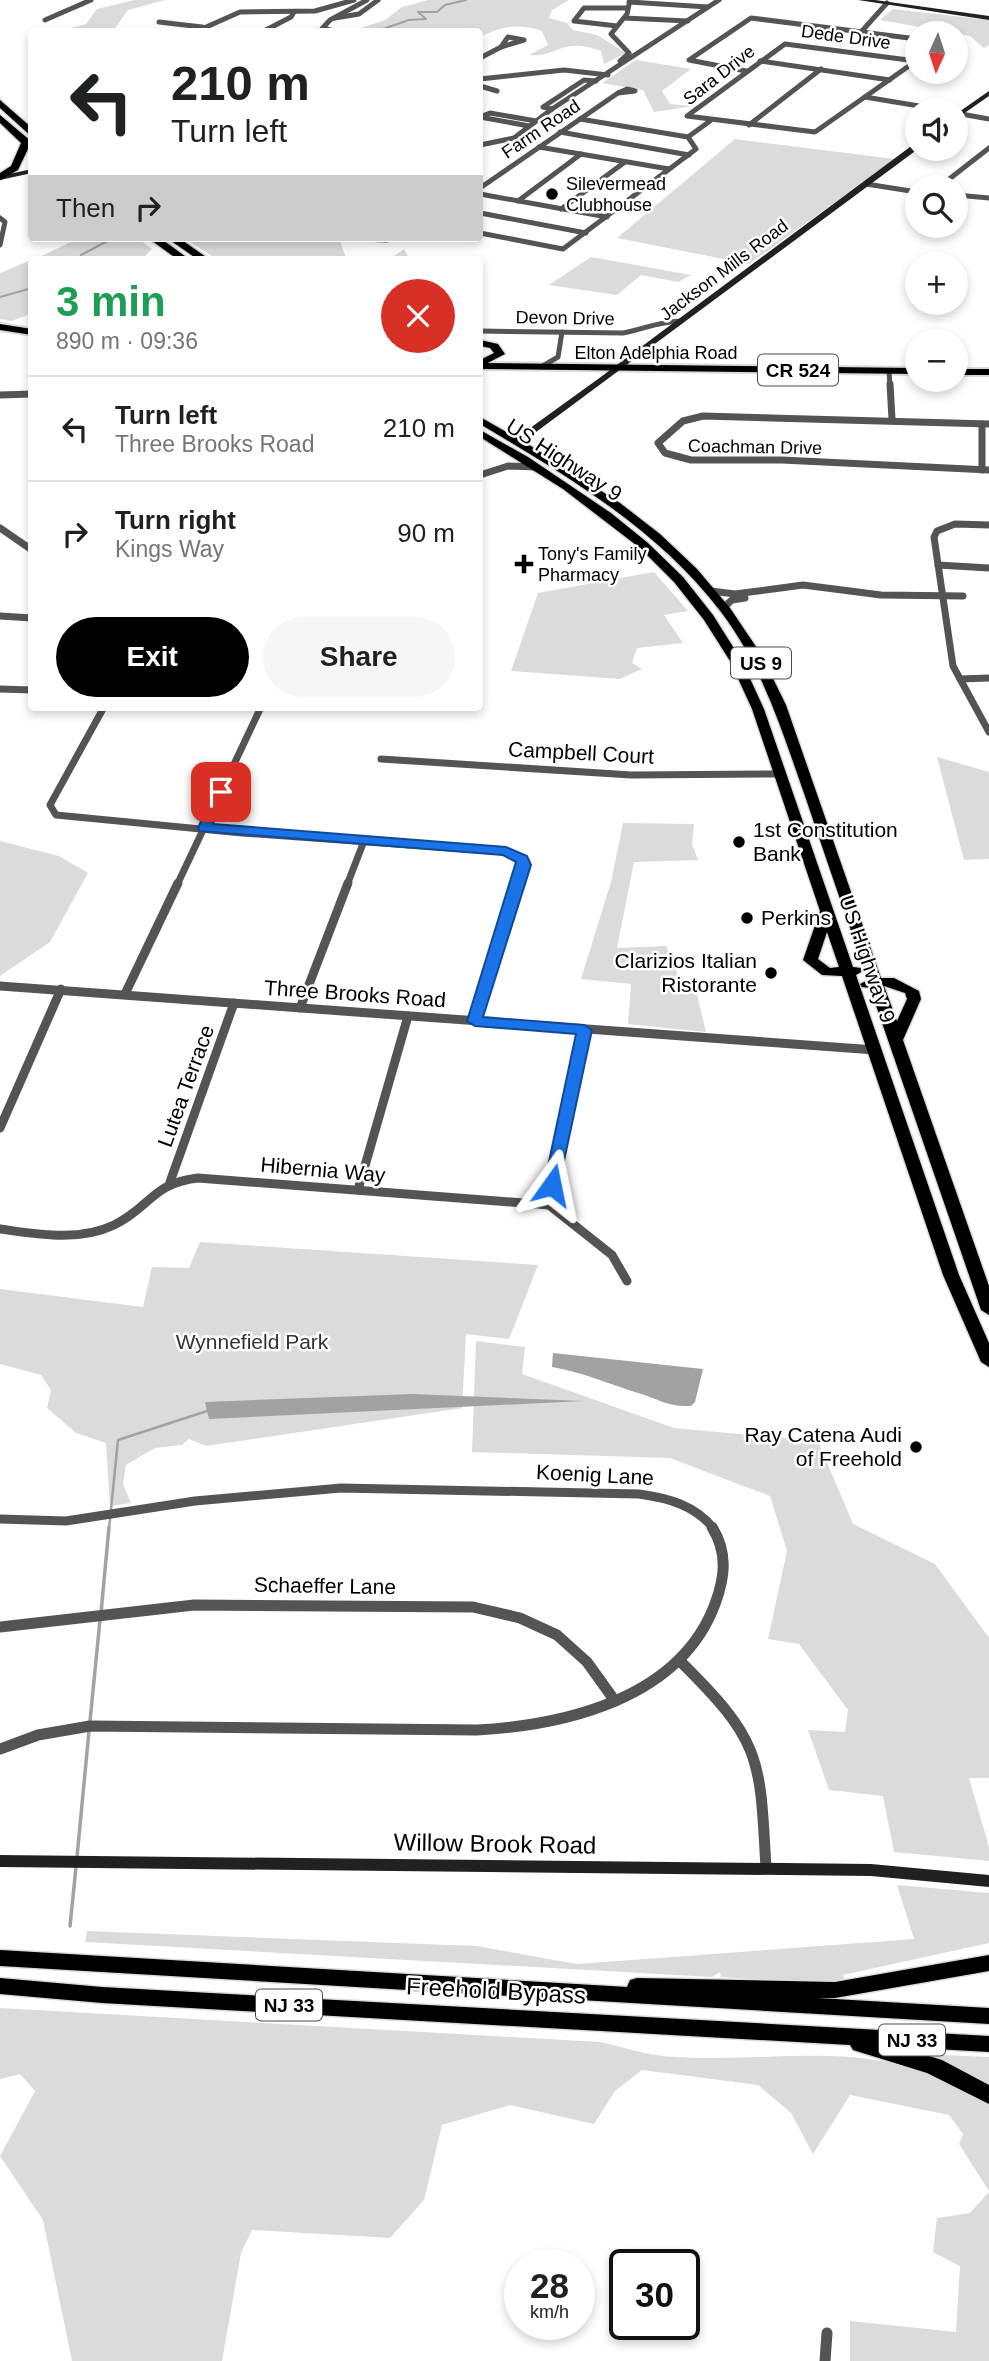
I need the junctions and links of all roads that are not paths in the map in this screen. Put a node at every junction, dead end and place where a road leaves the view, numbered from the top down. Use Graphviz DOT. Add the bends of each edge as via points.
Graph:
graph roads {
  1 [pos="354,0"];
  2 [pos="367,0"];
  3 [pos="378,0"];
  4 [pos="719,0"];
  5 [pos="861,0"];
  6 [pos="85,1"];
  7 [pos="629,3"];
  8 [pos="887,3"];
  9 [pos="708,7"];
  10 [pos="294,12"];
  11 [pos="333,18"];
  12 [pos="624,18"];
  13 [pos="989,18"];
  14 [pos="45,20"];
  15 [pos="688,21"];
  16 [pos="159,22"];
  17 [pos="617,26"];
  18 [pos="204,28"];
  19 [pos="270,28"];
  20 [pos="323,28"];
  21 [pos="862,31"];
  22 [pos="905,37"];
  23 [pos="500,47"];
  24 [pos="646,49"];
  25 [pos="627,50"];
  26 [pos="774,51"];
  27 [pos="483,56"];
  28 [pos="905,59"];
  29 [pos="760,61"];
  30 [pos="578,66"];
  31 [pos="821,69"];
  32 [pos="905,69"];
  33 [pos="600,71"];
  34 [pos="746,71"];
  35 [pos="552,72"];
  36 [pos="608,75"];
  37 [pos="483,79"];
  38 [pos="890,80"];
  39 [pos="596,81"];
  40 [pos="483,87"];
  41 [pos="483,92"];
  42 [pos="618,93"];
  43 [pos="989,93"];
  44 [pos="865,97"];
  45 [pos="0,103"];
  46 [pos="905,104"];
  47 [pos="968,107"];
  48 [pos="552,109"];
  49 [pos="483,116"];
  50 [pos="968,116"];
  51 [pos="0,118"];
  52 [pos="483,118"];
  53 [pos="580,119"];
  54 [pos="989,119"];
  55 [pos="536,121"];
  56 [pos="710,121"];
  57 [pos="749,125"];
  58 [pos="530,126"];
  59 [pos="560,132"];
  60 [pos="688,137"];
  61 [pos="28,138"];
  62 [pos="28,139"];
  63 [pos="483,143"];
  64 [pos="28,146"];
  65 [pos="539,147"];
  66 [pos="989,148"];
  67 [pos="581,154"];
  68 [pos="689,155"];
  69 [pos="905,155"];
  70 [pos="625,162"];
  71 [pos="669,169"];
  72 [pos="18,171"];
  73 [pos="28,172"];
  74 [pos="954,175"];
  75 [pos="0,179"];
  76 [pos="866,184"];
  77 [pos="483,186"];
  78 [pos="905,190"];
  79 [pos="483,195"];
  80 [pos="968,196"];
  81 [pos="989,198"];
  82 [pos="518,201"];
  83 [pos="561,209"];
  84 [pos="483,214"];
  85 [pos="607,217"];
  86 [pos="0,218"];
  87 [pos="586,233"];
  88 [pos="483,234"];
  89 [pos="159,242"];
  90 [pos="178,242"];
  91 [pos="0,245"];
  92 [pos="180,256"];
  93 [pos="199,256"];
  94 [pos="677,324"];
  95 [pos="0,327"];
  96 [pos="28,331"];
  97 [pos="483,331"];
  98 [pos="562,332"];
  99 [pos="483,344"];
  100 [pos="636,355"];
  101 [pos="558,357"];
  102 [pos="483,365"];
  103 [pos="483,366"];
  104 [pos="541,368"];
  105 [pos="574,368"];
  106 [pos="585,368"];
  107 [pos="618,368"];
  108 [pos="659,368"];
  109 [pos="889,371"];
  110 [pos="905,371"];
  111 [pos="968,372"];
  112 [pos="989,372"];
  113 [pos="601,381"];
  114 [pos="0,394"];
  115 [pos="28,394"];
  116 [pos="892,419"];
  117 [pos="483,422"];
  118 [pos="986,424"];
  119 [pos="483,434"];
  120 [pos="511,445"];
  121 [pos="508,466"];
  122 [pos="540,468"];
  123 [pos="985,470"];
  124 [pos="483,474"];
  125 [pos="989,526"];
  126 [pos="0,528"];
  127 [pos="28,547"];
  128 [pos="938,565"];
  129 [pos="989,568"];
  130 [pos="711,591"];
  131 [pos="943,598"];
  132 [pos="963,599"];
  133 [pos="724,607"];
  134 [pos="0,615"];
  135 [pos="28,618"];
  136 [pos="989,678"];
  137 [pos="960,680"];
  138 [pos="0,689"];
  139 [pos="28,690"];
  140 [pos="102,711"];
  141 [pos="259,711"];
  142 [pos="989,732"];
  143 [pos="381,759"];
  144 [pos="780,774"];
  145 [pos="205,828"];
  146 [pos="363,841"];
  147 [pos="827,911"];
  148 [pos="867,960"];
  149 [pos="849,973"];
  150 [pos="875,981"];
  151 [pos="0,986"];
  152 [pos="61,989"];
  153 [pos="125,994"];
  154 [pos="856,996"];
  155 [pos="234,1003"];
  156 [pos="300,1008"];
  157 [pos="408,1016"];
  158 [pos="475,1021"];
  159 [pos="584,1030"];
  160 [pos="895,1042"];
  161 [pos="875,1051"];
  162 [pos="0,1128"];
  163 [pos="170,1182"];
  164 [pos="358,1190"];
  165 [pos="549,1205"];
  166 [pos="0,1229"];
  167 [pos="627,1281"];
  168 [pos="989,1310"];
  169 [pos="989,1362"];
  170 [pos="0,1519"];
  171 [pos="0,1627"];
  172 [pos="680,1661"];
  173 [pos="615,1700"];
  174 [pos="0,1749"];
  175 [pos="0,1861"];
  176 [pos="766,1869"];
  177 [pos="989,1881"];
  178 [pos="0,1958"];
  179 [pos="989,1963"];
  180 [pos="0,1986"];
  181 [pos="516,1990"];
  182 [pos="989,2016"];
  183 [pos="834,2036"];
  184 [pos="989,2044"];
  185 [pos="989,2095"];
  186 [pos="827,2333"];
  187 [pos="825,2361"];
  1 -- 10 [label="street" via="328,9"];
  2 -- 11 [label="street"];
  3 -- 11 [label="street" via="359,13"];
  4 -- 9 [label="street"];
  5 -- 8 [label="main road"];
  6 -- 14 [label="street"];
  7 -- 9 [label="street"];
  7 -- 12 [label="street"];
  7 -- 17 [label="street" via="584,8 574,21"];
  8 -- 13 [label="main road"];
  8 -- 21 [label="street"];
  9 -- 15 [label="street"];
  10 -- 18 [label="street" via="240,12"];
  10 -- 19 [label="street"];
  11 -- 20 [label="street"];
  12 -- 15 [label="street"];
  12 -- 17 [label="street"];
  15 -- 24 [label="street"];
  16 -- 18 [label="street"];
  17 -- 25 [label="street" via="611,36"];
  21 -- 22 [label="street"];
  21 -- 34 [label="street" via="748,18 689,60"];
  23 -- 27 [label="street"];
  24 -- 25 [label="street"];
  24 -- 36 [label="street"];
  25 -- 33 [label="street" via="628,55"];
  26 -- 28 [label="street, Dede Drive" via="792,43"];
  26 -- 29 [label="street, Sara Drive"];
  29 -- 31 [label="street"];
  29 -- 34 [label="street, Sara Drive"];
  30 -- 35 [label="street" via="554,66"];
  31 -- 38 [label="street"];
  31 -- 57 [label="street"];
  32 -- 38 [label="street"];
  33 -- 35 [label="street"];
  33 -- 36 [label="street"];
  34 -- 56 [label="street, Sara Drive" via="687,115"];
  35 -- 37 [label="street"];
  36 -- 39 [label="street"];
  38 -- 44 [label="street"];
  39 -- 48 [label="street"];
  39 -- 48 [label="street" via="583,79 542,107"];
  40 -- 41 [label="street" via="497,91"];
  42 -- 53 [label="street, Farm Road"];
  43 -- 47 [label="main road"];
  44 -- 46 [label="street"];
  44 -- 57 [label="street" via="813,132"];
  45 -- 61 [label="highway"];
  48 -- 55 [label="street"];
  49 -- 55 [label="street"];
  50 -- 54 [label="street"];
  51 -- 62 [label="highway"];
  52 -- 58 [label="street"];
  53 -- 59 [label="street, Farm Road"];
  53 -- 60 [label="street"];
  55 -- 58 [label="street"];
  56 -- 57 [label="street"];
  56 -- 60 [label="street, Sara Drive"];
  58 -- 63 [label="street" via="512,139"];
  59 -- 65 [label="street, Farm Road"];
  59 -- 68 [label="street"];
  60 -- 68 [label="street" via="695,147"];
  64 -- 72 [label="highway"];
  65 -- 67 [label="street"];
  65 -- 77 [label="street, Farm Road"];
  66 -- 74 [label="street"];
  67 -- 70 [label="street"];
  67 -- 82 [label="street"];
  68 -- 71 [label="street"];
  69 -- 76 [label="main road, Jackson Mills Road"];
  70 -- 71 [label="street"];
  70 -- 83 [label="street"];
  71 -- 85 [label="street"];
  72 -- 73 [label="main road"];
  72 -- 75 [label="highway"];
  76 -- 78 [label="street"];
  76 -- 94 [label="main road, Jackson Mills Road"];
  79 -- 82 [label="street"];
  80 -- 81 [label="street"];
  82 -- 83 [label="street"];
  83 -- 85 [label="street"];
  84 -- 87 [label="street"];
  85 -- 87 [label="street"];
  86 -- 91 [label="street" via="5,222"];
  87 -- 88 [label="street" via="563,249"];
  89 -- 92 [label="highway"];
  90 -- 93 [label="highway"];
  94 -- 98 [label="street, Devon Drive" via="660,323 623,333"];
  94 -- 100 [label="main road, Jackson Mills Road"];
  95 -- 96 [label="main road"];
  97 -- 98 [label="street, Devon Drive"];
  98 -- 101 [label="street"];
  99 -- 102 [label="highway" via="494,346 500,355"];
  100 -- 107 [label="main road, Jackson Mills Road"];
  100 -- 108 [label="main road"];
  101 -- 104 [label="street"];
  101 -- 105 [label="street"];
  103 -- 104 [label="main road, Elton Adelphia Road / CR 524"];
  104 -- 105 [label="main road, Elton Adelphia Road / CR 524"];
  105 -- 106 [label="main road, Elton Adelphia Road / CR 524"];
  106 -- 107 [label="main road, Elton Adelphia Road / CR 524"];
  106 -- 113 [label="main road"];
  107 -- 108 [label="main road, Elton Adelphia Road / CR 524"];
  107 -- 113 [label="main road, Jackson Mills Road"];
  108 -- 109 [label="main road, Elton Adelphia Road / CR 524"];
  109 -- 110 [label="main road, Elton Adelphia Road / CR 524"];
  109 -- 116 [label="street"];
  111 -- 112 [label="main road"];
  113 -- 120 [label="main road, Jackson Mills Road"];
  114 -- 115 [label="street"];
  116 -- 118 [label="street, Coachman Drive"];
  116 -- 123 [label="street, Coachman Drive" via="703,416 679,424 658,446 669,455 691,460"];
  117 -- 120 [label="highway, US Highway 9 / US 9"];
  118 -- 123 [label="street"];
  119 -- 120 [label="highway, US Highway 9 / US 9"];
  120 -- 121 [label="street"];
  120 -- 122 [label="highway, US Highway 9 / US 9"];
  120 -- 130 [label="highway, US Highway 9 / US 9" via="576,475 651,531"];
  121 -- 122 [label="street"];
  121 -- 124 [label="street"];
  122 -- 144 [label="highway, US Highway 9 / US 9" via="638,539 707,612 751,690"];
  125 -- 128 [label="street" via="955,524 937,531"];
  126 -- 127 [label="street"];
  128 -- 129 [label="street"];
  128 -- 131 [label="street"];
  130 -- 131 [label="street" via="735,594 803,585"];
  130 -- 133 [label="highway, US Highway 9 / US 9"];
  131 -- 132 [label="street"];
  131 -- 133 [label="street" via="880,600 804,590 739,598"];
  131 -- 137 [label="street" via="952,662"];
  133 -- 148 [label="highway, US Highway 9 / US 9" via="758,657 780,705"];
  134 -- 135 [label="street"];
  136 -- 137 [label="street"];
  137 -- 142 [label="street"];
  138 -- 139 [label="street"];
  140 -- 145 [label="street" via="51,810 63,817"];
  141 -- 145 [label="street"];
  143 -- 144 [label="street, Campbell Court" via="659,775"];
  144 -- 147 [label="highway, US Highway 9 / US 9"];
  145 -- 146 [label="street"];
  145 -- 153 [label="street"];
  146 -- 156 [label="street"];
  146 -- 158 [label="street" via="506,852 523,859"];
  147 -- 149 [label="highway, US Highway 9 / US 9"];
  147 -- 149 [label="highway" via="810,960 827,972"];
  148 -- 149 [label="highway"];
  148 -- 150 [label="highway, US Highway 9 / US 9"];
  149 -- 154 [label="highway, US Highway 9 / US 9"];
  150 -- 154 [label="highway"];
  150 -- 160 [label="highway, US Highway 9 / US 9"];
  150 -- 160 [label="highway" via="902,984 914,995"];
  151 -- 152 [label="street, Three Brooks Road"];
  152 -- 153 [label="street, Three Brooks Road"];
  152 -- 162 [label="street"];
  153 -- 155 [label="street, Three Brooks Road"];
  154 -- 161 [label="highway, US Highway 9 / US 9"];
  155 -- 156 [label="street, Three Brooks Road"];
  155 -- 163 [label="street, Lutea Terrace"];
  156 -- 157 [label="street, Three Brooks Road"];
  157 -- 158 [label="street, Three Brooks Road"];
  157 -- 164 [label="street"];
  158 -- 159 [label="street, Three Brooks Road"];
  159 -- 161 [label="street, Three Brooks Road"];
  159 -- 165 [label="street"];
  160 -- 168 [label="highway, US Highway 9 / US 9"];
  161 -- 169 [label="highway, US Highway 9 / US 9" via="951,1275"];
  163 -- 164 [label="street, Hibernia Way" via="212,1178"];
  163 -- 166 [label="street" via="125,1219 93,1232 63,1235"];
  164 -- 165 [label="street, Hibernia Way"];
  165 -- 167 [label="street" via="612,1255"];
  170 -- 172 [label="street, Koenig Lane" via="65,1521 195,1500 341,1488 657,1496 698,1513 715,1530 722,1552 722,1580 712,1614"];
  171 -- 173 [label="street, Schaeffer Lane" via="194,1605 473,1607 516,1616 567,1641 588,1660"];
  172 -- 173 [label="street, Koenig Lane"];
  172 -- 176 [label="street" via="731,1714 750,1745 758,1774"];
  173 -- 174 [label="street, Koenig Lane" via="566,1719 501,1729 90,1726 38,1735"];
  175 -- 176 [label="main road, Willow Brook Road"];
  176 -- 177 [label="main road, Willow Brook Road" via="896,1871"];
  178 -- 181 [label="highway, Freehold Bypass / NJ 33"];
  179 -- 181 [label="highway" via="835,1990 535,1983"];
  180 -- 183 [label="highway, Freehold Bypass / NJ 33"];
  181 -- 182 [label="highway, Freehold Bypass / NJ 33"];
  183 -- 184 [label="highway, Freehold Bypass / NJ 33"];
  183 -- 185 [label="highway" via="934,2066"];
  186 -- 187 [label="street"];
}
